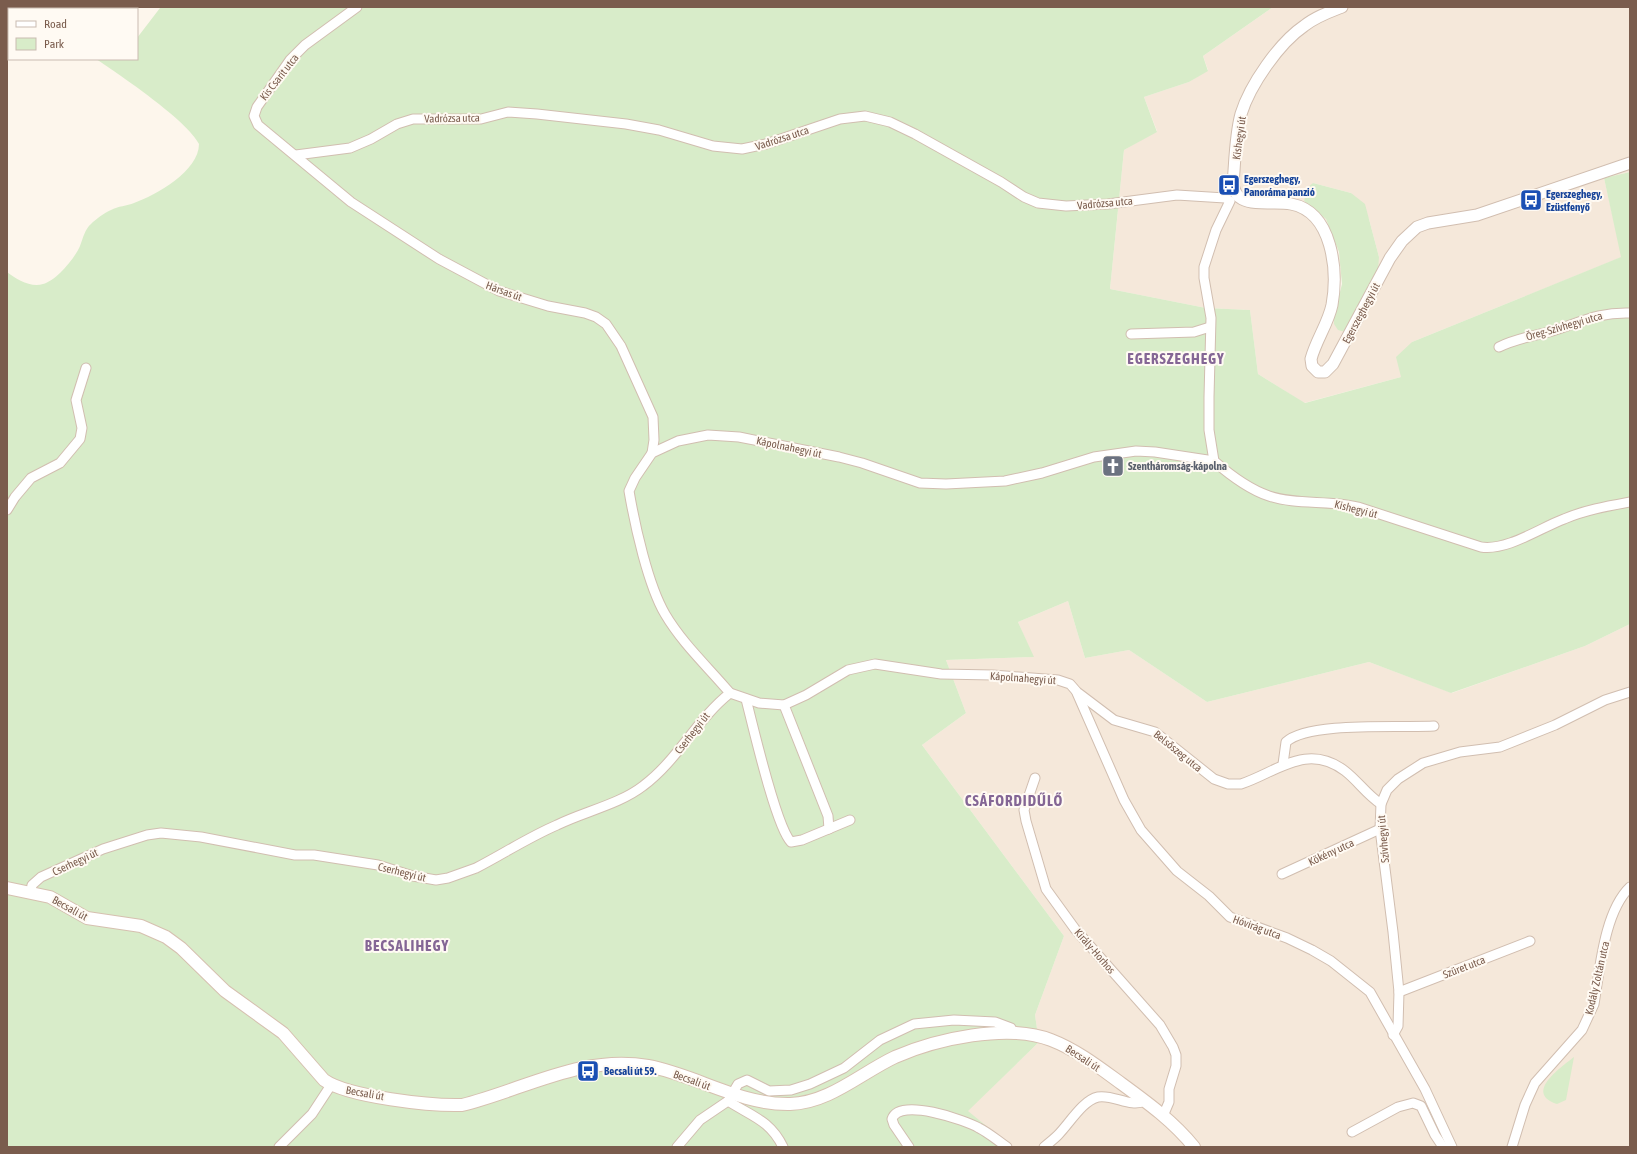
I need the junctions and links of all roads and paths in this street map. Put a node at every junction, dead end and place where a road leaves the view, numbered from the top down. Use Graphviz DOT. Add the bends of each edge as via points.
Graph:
graph roads {
  1 [pos="357,7"];
  2 [pos="1342,7"];
  3 [pos="296,155"];
  4 [pos="1630,164"];
  5 [pos="1234,198"];
  6 [pos="1630,313"];
  7 [pos="1210,327"];
  8 [pos="1131,334"];
  9 [pos="1499,347"];
  10 [pos="86,368"];
  11 [pos="652,454"];
  12 [pos="1214,461"];
  13 [pos="1630,502"];
  14 [pos="7,510"];
  15 [pos="1076,692"];
  16 [pos="1630,692"];
  17 [pos="730,693"];
  18 [pos="746,699"];
  19 [pos="784,705"];
  20 [pos="1434,726"];
  21 [pos="1284,764"];
  22 [pos="1035,778"];
  23 [pos="1381,804"];
  24 [pos="850,820"];
  25 [pos="829,829"];
  26 [pos="1380,829"];
  27 [pos="1282,874"];
  28 [pos="1630,887"];
  29 [pos="7,888"];
  30 [pos="31,891"];
  31 [pos="1530,941"];
  32 [pos="1399,992"];
  33 [pos="1014,1034"];
  34 [pos="1394,1035"];
  35 [pos="331,1085"];
  36 [pos="730,1098"];
  37 [pos="1144,1101"];
  38 [pos="1164,1116"];
  39 [pos="1352,1132"];
  40 [pos="279,1147"];
  41 [pos="677,1147"];
  42 [pos="783,1147"];
  43 [pos="909,1147"];
  44 [pos="1007,1147"];
  45 [pos="1044,1147"];
  46 [pos="1194,1147"];
  47 [pos="1443,1147"];
  48 [pos="1452,1147"];
  49 [pos="1512,1147"];
  1 -- 3 [label="street, Kis Csarit utca" via="305,45 290,60 257,106 254,116 258,125"];
  2 -- 5 [label="street, Kishegyi út" via="1316,18 1298,31 1256,82 1240,120 1233,184"];
  3 -- 5 [label="street, Vadrózsa utca" via="350,148 397,124 413,119 481,119 508,112 626,124 660,130 713,146 742,149 766,144 840,119 865,116 884,120 915,134 1038,203 1092,205 1177,195"];
  3 -- 11 [label="street, Hársas út" via="315,174 351,202 439,259 499,291 548,306 585,313 606,324 621,346 653,416 655,428"];
  4 -- 5 [label="street, Egerszeghegyi út" via="1476,215 1417,227 1396,249 1339,355 1329,370 1323,373 1311,363 1332,306 1332,252 1325,234 1312,216 1295,205"];
  5 -- 7 [label="street" via="1216,230 1204,267"];
  6 -- 9 [label="street, Öreg-Szívhegyi utca" via="1604,313"];
  7 -- 8 [label="street" via="1194,332"];
  7 -- 12 [label="street" via="1209,416"];
  10 -- 14 [label="street" via="76,400 82,428 80,439 60,463 35,475"];
  11 -- 12 [label="street, Kápolnahegyi út" via="692,436 722,434 862,463 920,483 946,484 1005,481 1094,457 1136,451"];
  11 -- 17 [label="street, Kápolnahegyi út" via="629,491 652,586 670,622"];
  12 -- 13 [label="street, Kishegyi út" via="1238,480 1269,496 1342,503 1489,548 1507,544 1577,514"];
  15 -- 19 [label="street, Kápolnahegyi út" via="1070,684 1058,680 941,674 875,664 848,670"];
  15 -- 21 [label="street, Belsőszeg utca" via="1114,720 1155,732 1200,769 1222,783 1241,784"];
  15 -- 34 [label="street, Hóvirág utca" via="1132,816 1177,871 1209,896 1223,913 1287,938 1321,955 1350,974 1370,992"];
  16 -- 23 [label="street, Szívhegyi út" via="1605,700 1555,725 1500,747 1460,752 1424,763 1391,784 1383,795"];
  17 -- 18 [label="street, Kápolnahegyi út"];
  17 -- 30 [label="street, Cserhegyi út" via="704,716 666,767 642,788 558,824 476,868 455,876 436,880 378,865 314,855 295,855 201,837 161,833 103,849 41,877 32,885"];
  18 -- 19 [label="street, Kápolnahegyi út"];
  18 -- 25 [label="street" via="777,812 788,838 791,842 802,840"];
  19 -- 25 [label="street" via="828,816"];
  20 -- 21 [label="street" via="1348,727 1300,734 1286,742"];
  21 -- 23 [label="street, Belsőszeg utca" via="1305,758 1333,764 1345,770 1372,799"];
  22 -- 38 [label="street, Király-Horhos" via="1024,810 1046,889 1075,929 1160,1025 1173,1047 1176,1066"];
  23 -- 26 [label="street, Szívhegyi út"];
  24 -- 25 [label="street"];
  26 -- 27 [label="street, Kökény utca"];
  26 -- 32 [label="street, Szívhegyi út"];
  28 -- 49 [label="street, Kodály Zoltán utca" via="1611,919 1589,1018 1572,1043 1535,1083"];
  29 -- 30 [label="main road, Becsali út"];
  30 -- 35 [label="main road, Becsali út" via="50,897 87,918 140,926 166,937 225,991 283,1034"];
  31 -- 32 [label="street, Szüret utca"];
  32 -- 34 [label="street, Szívhegyi út" via="1398,1026"];
  33 -- 36 [label="main road, Becsali út" via="972,1036 932,1043 894,1058 829,1093 803,1103"];
  33 -- 36 [label="street" via="1011,1028 995,1022 954,1020 914,1024 880,1040 844,1068 810,1084 791,1090 768,1091 747,1080 738,1084"];
  33 -- 37 [label="main road, Becsali út" via="1040,1036 1068,1048"];
  34 -- 48 [label="street, Hóvirág utca" via="1425,1089"];
  35 -- 36 [label="main road, Becsali út" via="346,1091 422,1103 462,1105 562,1072 597,1065 628,1064 659,1068"];
  35 -- 40 [label="street" via="312,1114"];
  36 -- 41 [label="street" via="700,1120"];
  36 -- 42 [label="street" via="774,1131"];
  37 -- 38 [label="main road, Becsali út"];
  37 -- 45 [label="street" via="1136,1103 1103,1096 1090,1101 1059,1135"];
  38 -- 46 [label="main road, Becsali út"];
  39 -- 47 [label="street" via="1398,1107 1413,1103 1421,1106"];
  43 -- 44 [label="street" via="892,1119 898,1113 911,1110 952,1117 979,1128"];
}
